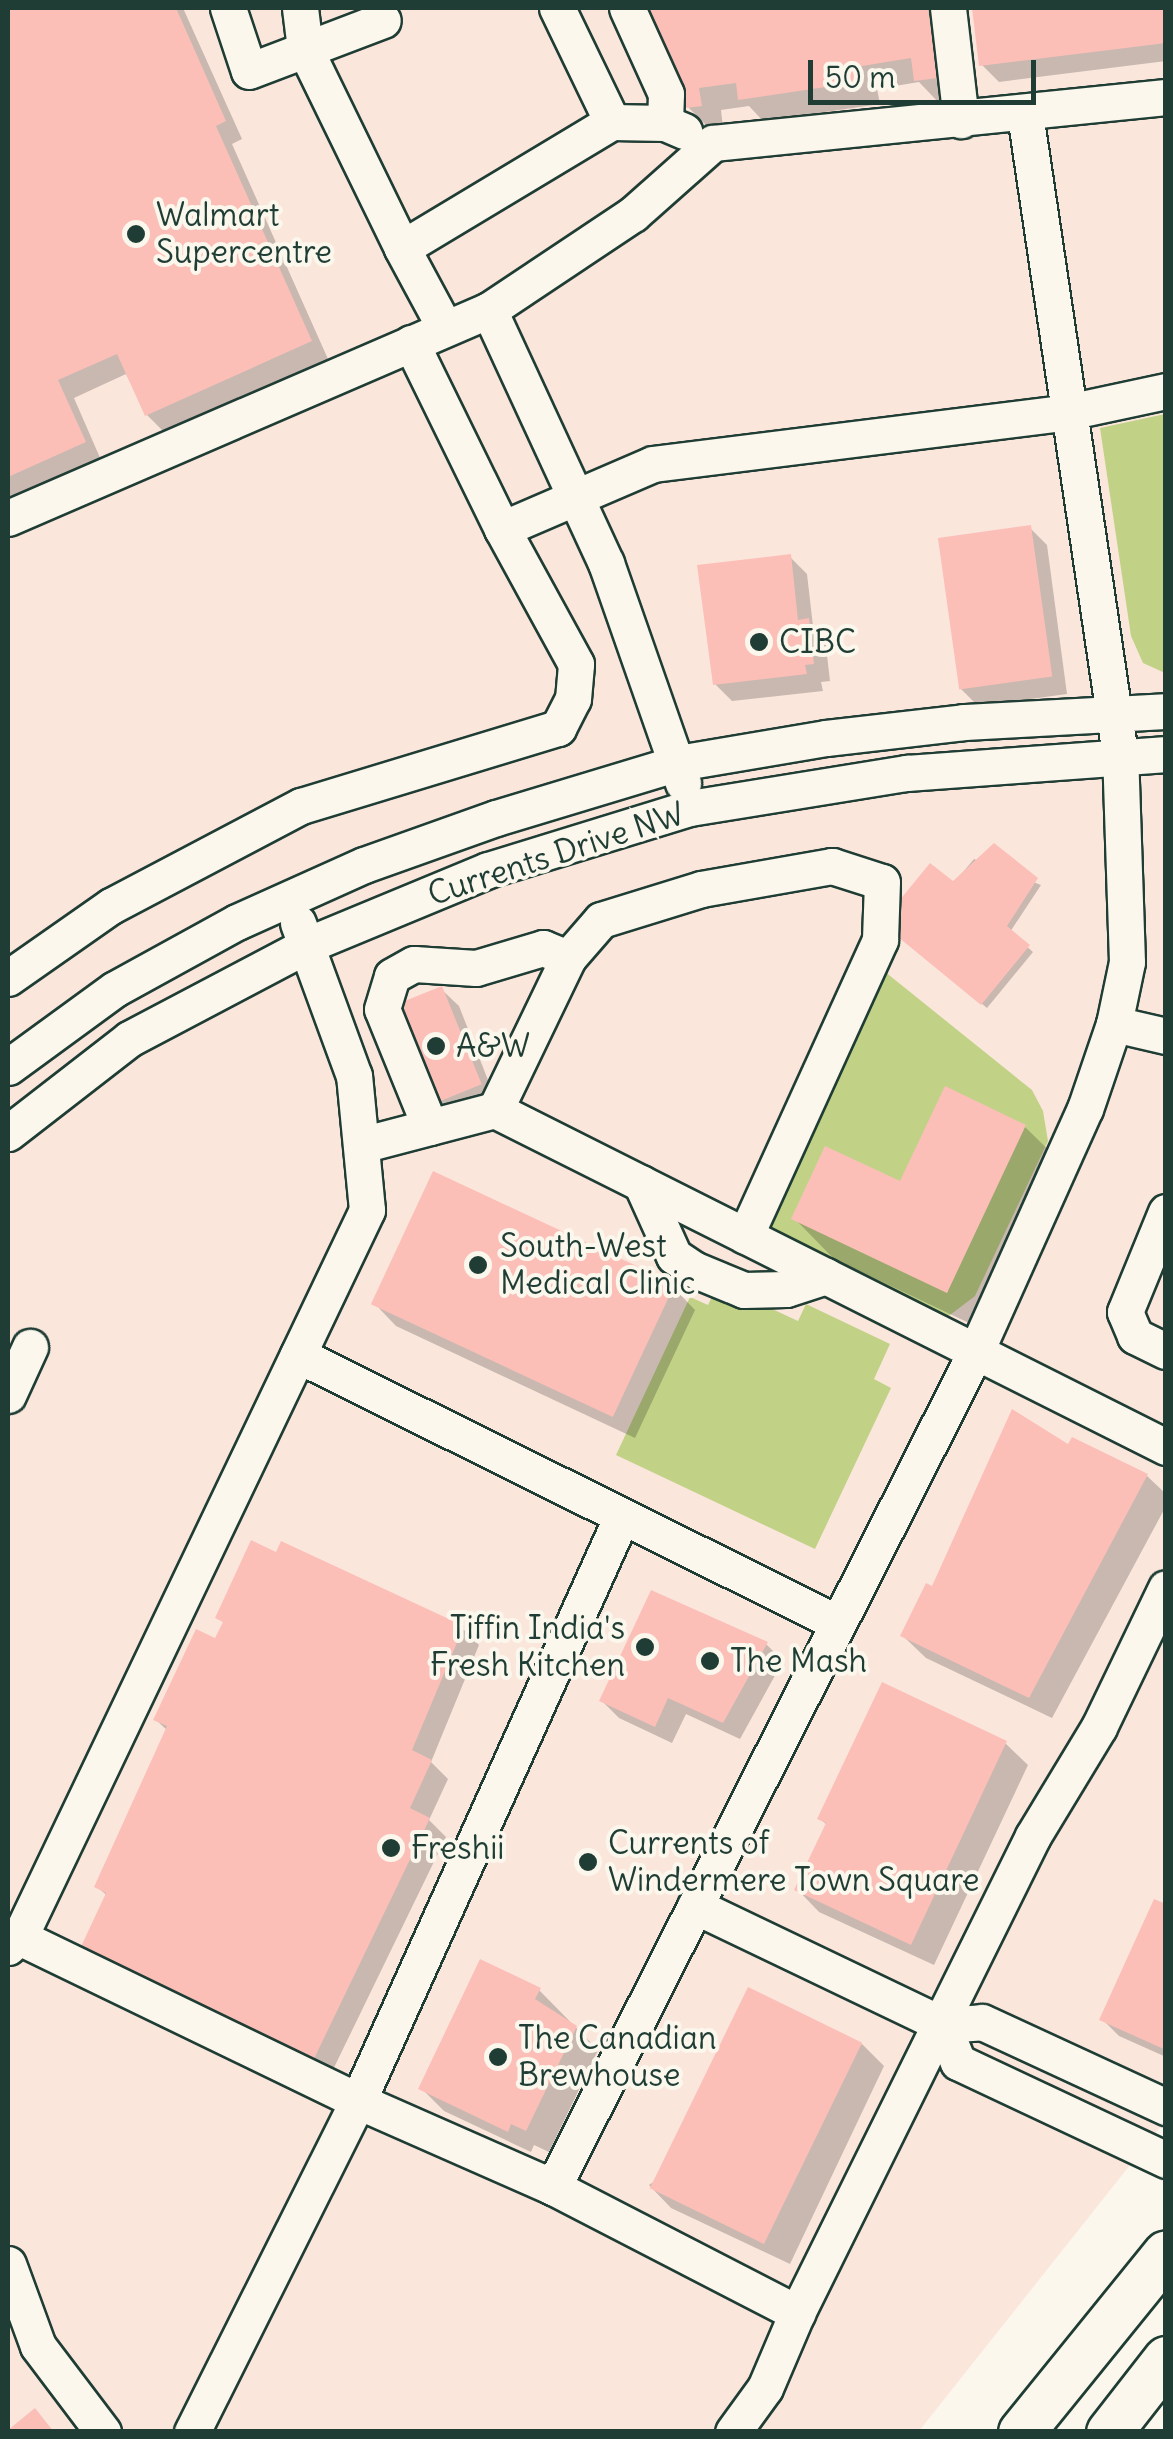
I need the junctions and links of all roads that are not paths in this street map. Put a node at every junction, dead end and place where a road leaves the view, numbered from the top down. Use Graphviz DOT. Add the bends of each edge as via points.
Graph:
graph roads {
  1 [pos="228,8"];
  2 [pos="300,8"];
  3 [pos="557,8"];
  4 [pos="627,8"];
  5 [pos="948,8"];
  6 [pos="383,20"];
  7 [pos="307,54"];
  8 [pos="1166,97"];
  9 [pos="1025,114"];
  10 [pos="961,120"];
  11 [pos="612,122"];
  12 [pos="666,123"];
  13 [pos="712,143"];
  14 [pos="402,248"];
  15 [pos="489,310"];
  16 [pos="446,328"];
  17 [pos="410,343"];
  18 [pos="1166,391"];
  19 [pos="1068,412"];
  20 [pos="571,494"];
  21 [pos="8,518"];
  22 [pos="502,529"];
  23 [pos="1112,710"];
  24 [pos="1166,710"];
  25 [pos="1166,754"];
  26 [pos="1120,756"];
  27 [pos="678,764"];
  28 [pos="690,808"];
  29 [pos="288,899"];
  30 [pos="307,945"];
  31 [pos="568,958"];
  32 [pos="8,978"];
  33 [pos="1114,1024"];
  34 [pos="1166,1036"];
  35 [pos="8,1067"];
  36 [pos="495,1110"];
  37 [pos="430,1127"];
  38 [pos="8,1133"];
  39 [pos="365,1144"];
  40 [pos="641,1183"];
  41 [pos="1166,1212"];
  42 [pos="745,1236"];
  43 [pos="826,1276"];
  44 [pos="30,1347"];
  45 [pos="976,1351"];
  46 [pos="1166,1351"];
  47 [pos="298,1356"];
  48 [pos="8,1394"];
  49 [pos="1166,1447"];
  50 [pos="622,1516"];
  51 [pos="1166,1588"];
  52 [pos="838,1623"];
  53 [pos="695,1906"];
  54 [pos="12,1941"];
  55 [pos="943,2025"];
  56 [pos="358,2101"];
  57 [pos="1166,2107"];
  58 [pos="1166,2160"];
  59 [pos="554,2187"];
  60 [pos="1166,2253"];
  61 [pos="8,2264"];
  62 [pos="798,2313"];
  63 [pos="1166,2359"];
  64 [pos="104,2432"];
  65 [pos="192,2432"];
  66 [pos="733,2432"];
  67 [pos="1021,2432"];
  68 [pos="1109,2432"];
  1 -- 7 [label="street" via="249,71"];
  2 -- 7 [label="street"];
  3 -- 11 [label="street"];
  4 -- 12 [label="street" via="666,94"];
  5 -- 10 [label="street"];
  6 -- 7 [label="street"];
  7 -- 14 [label="street"];
  8 -- 9 [label="street"];
  9 -- 10 [label="street"];
  9 -- 19 [label="street"];
  10 -- 13 [label="street"];
  11 -- 12 [label="street"];
  11 -- 14 [label="street"];
  12 -- 13 [label="street"];
  13 -- 15 [label="street" via="633,214"];
  14 -- 16 [label="street"];
  15 -- 16 [label="street"];
  15 -- 20 [label="street"];
  16 -- 17 [label="street"];
  17 -- 21 [label="street"];
  17 -- 22 [label="street"];
  18 -- 19 [label="street"];
  19 -- 20 [label="street" via="653,464"];
  19 -- 23 [label="street"];
  20 -- 22 [label="street"];
  20 -- 27 [label="street" via="606,563"];
  22 -- 32 [label="street" via="576,664 572,699 558,728 301,806 110,906"];
  23 -- 24 [label="street, Currents Drive NW"];
  23 -- 26 [label="street"];
  23 -- 27 [label="street, Currents Drive NW" via="846,736"];
  25 -- 26 [label="street, Currents Drive NW"];
  26 -- 28 [label="street, Currents Drive NW" via="906,773"];
  26 -- 33 [label="street" via="1127,962"];
  27 -- 28 [label="street"];
  27 -- 29 [label="street, Currents Drive NW" via="477,825"];
  28 -- 30 [label="street, Currents Drive NW" via="488,870"];
  29 -- 30 [label="street"];
  29 -- 35 [label="street, Currents Drive NW" via="115,989"];
  30 -- 38 [label="street, Currents Drive NW" via="128,1039"];
  30 -- 39 [label="street" via="354,1076"];
  31 -- 36 [label="street"];
  31 -- 37 [label="street" via="542,948 476,968 414,964 392,976 382,1009"];
  31 -- 42 [label="street" via="602,920 701,890 832,866 882,882 880,940"];
  33 -- 34 [label="street"];
  33 -- 45 [label="street" via="1085,1110"];
  36 -- 37 [label="street"];
  36 -- 40 [label="street"];
  37 -- 39 [label="street"];
  39 -- 47 [label="street" via="367,1210"];
  40 -- 42 [label="street"];
  40 -- 43 [label="street" via="674,1256 693,1269 744,1290 786,1290"];
  41 -- 46 [label="street" via="1125,1312 1135,1336"];
  42 -- 43 [label="street"];
  43 -- 45 [label="street"];
  44 -- 48 [label="street"];
  45 -- 49 [label="street"];
  45 -- 52 [label="street"];
  47 -- 50 [label="street"];
  47 -- 54 [label="street"];
  50 -- 52 [label="street"];
  50 -- 56 [label="street"];
  51 -- 55 [label="street" via="1099,1726 1032,1836"];
  52 -- 53 [label="street"];
  53 -- 55 [label="street"];
  53 -- 59 [label="street"];
  54 -- 56 [label="street"];
  55 -- 57 [label="street" via="982,2022"];
  55 -- 58 [label="street" via="958,2062"];
  55 -- 62 [label="street"];
  56 -- 59 [label="street"];
  56 -- 65 [label="street"];
  59 -- 62 [label="street"];
  60 -- 67 [label="main road"];
  61 -- 64 [label="street" via="38,2346"];
  62 -- 66 [label="street" via="764,2388"];
  63 -- 68 [label="main road"];
}
